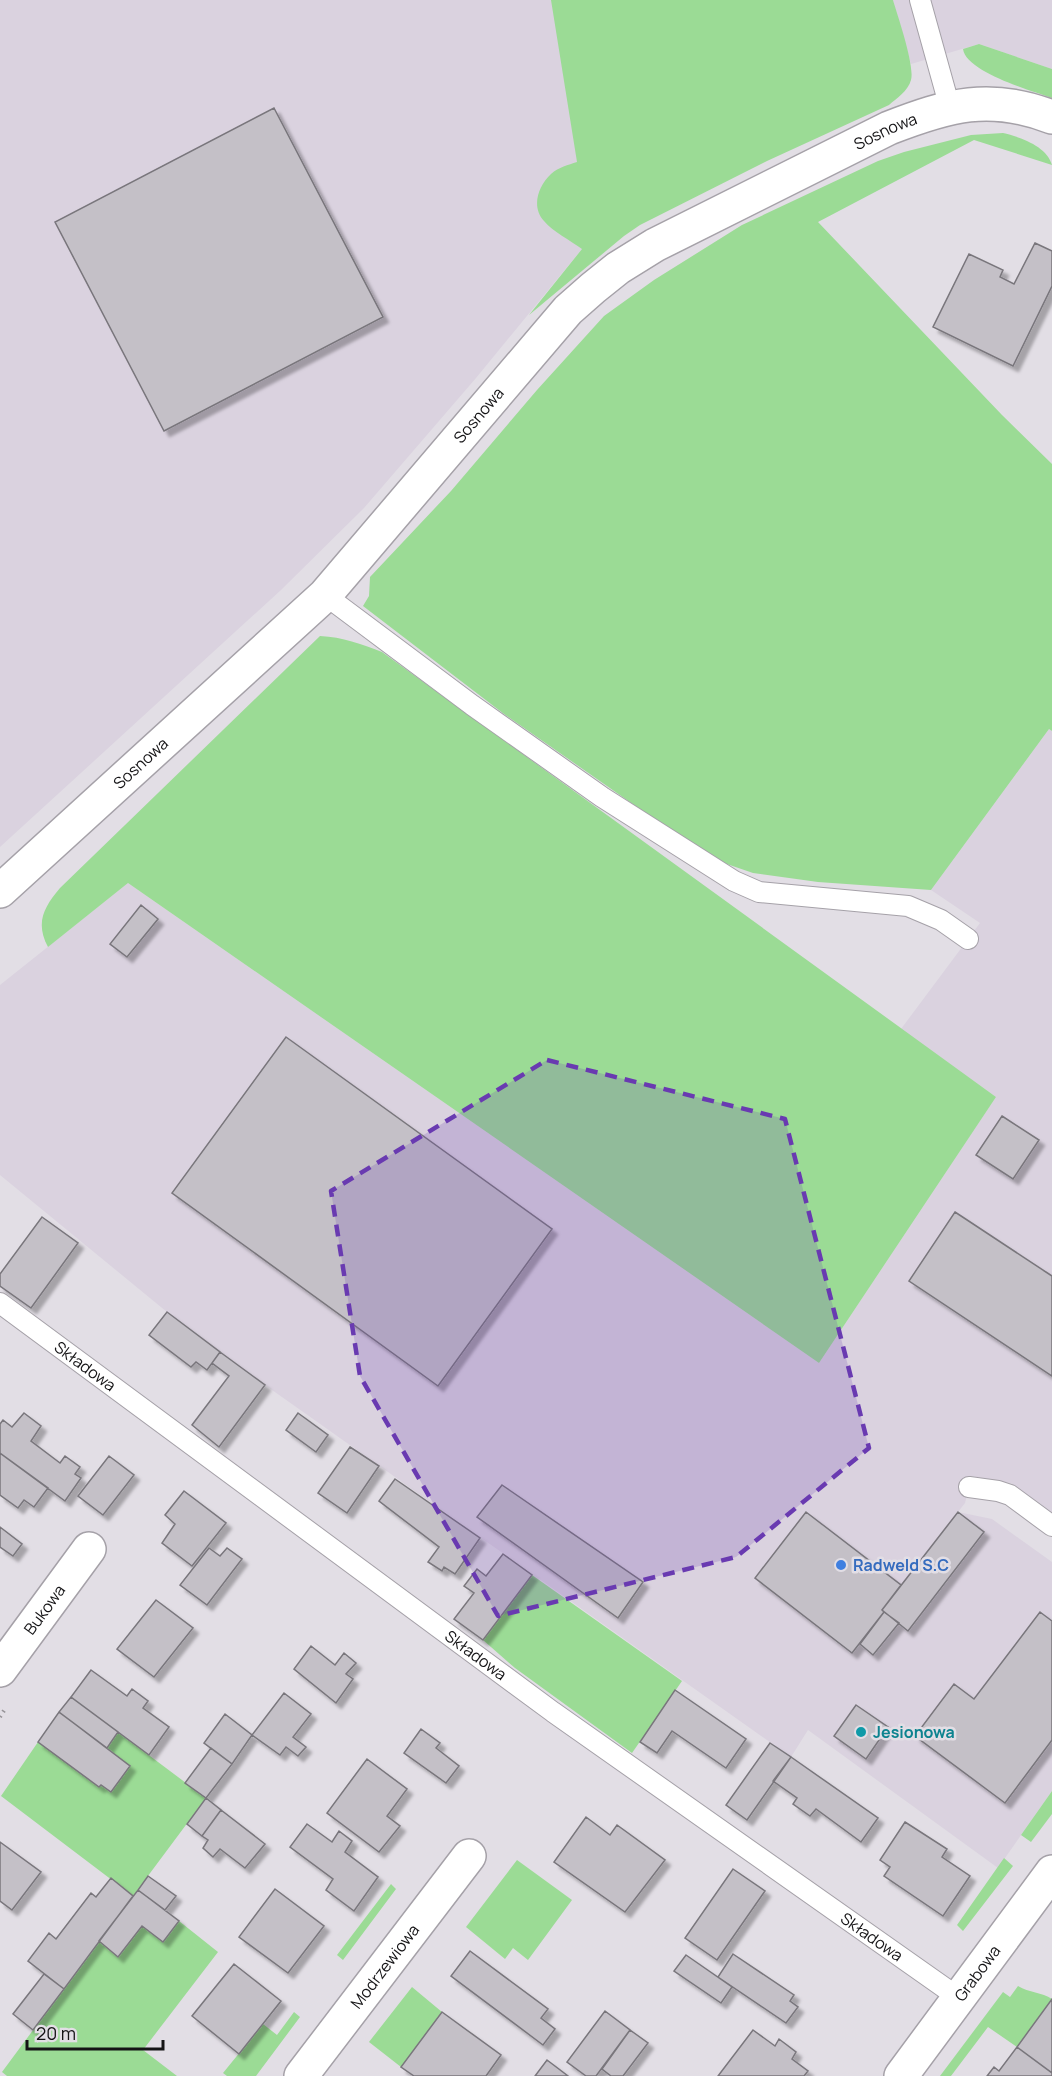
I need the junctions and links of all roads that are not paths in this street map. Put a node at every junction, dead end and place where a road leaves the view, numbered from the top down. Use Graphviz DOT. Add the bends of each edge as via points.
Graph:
graph roads {
  1 [pos="920,0"];
  2 [pos="950,108"];
  3 [pos="1052,117"];
  4 [pos="325,595"];
  5 [pos="0,891"];
  6 [pos="968,939"];
  7 [pos="0,1303"];
  8 [pos="969,1487"];
  9 [pos="1052,1526"];
  10 [pos="89,1549"];
  11 [pos="0,1670"];
  12 [pos="470,1856"];
  13 [pos="1052,1872"];
  14 [pos="959,1998"];
  15 [pos="301,2076"];
  16 [pos="901,2076"];
  1 -- 2 [label="lane"];
  2 -- 3 [label="street, Sosnowa" via="972,103 995,104 1027,107"];
  2 -- 4 [label="street, Sosnowa" via="889,128 655,245 618,268 568,310"];
  4 -- 5 [label="street, Sosnowa"];
  4 -- 6 [label="lane" via="602,797 734,881 759,892 908,906 941,920"];
  7 -- 14 [label="lane, Składowa" via="553,1712"];
  8 -- 9 [label="lane" via="1010,1496"];
  10 -- 11 [label="street, Bukowa"];
  12 -- 15 [label="street, Modrzewiowa"];
  13 -- 14 [label="street, Grabowa"];
  14 -- 16 [label="street, Grabowa"];
}
